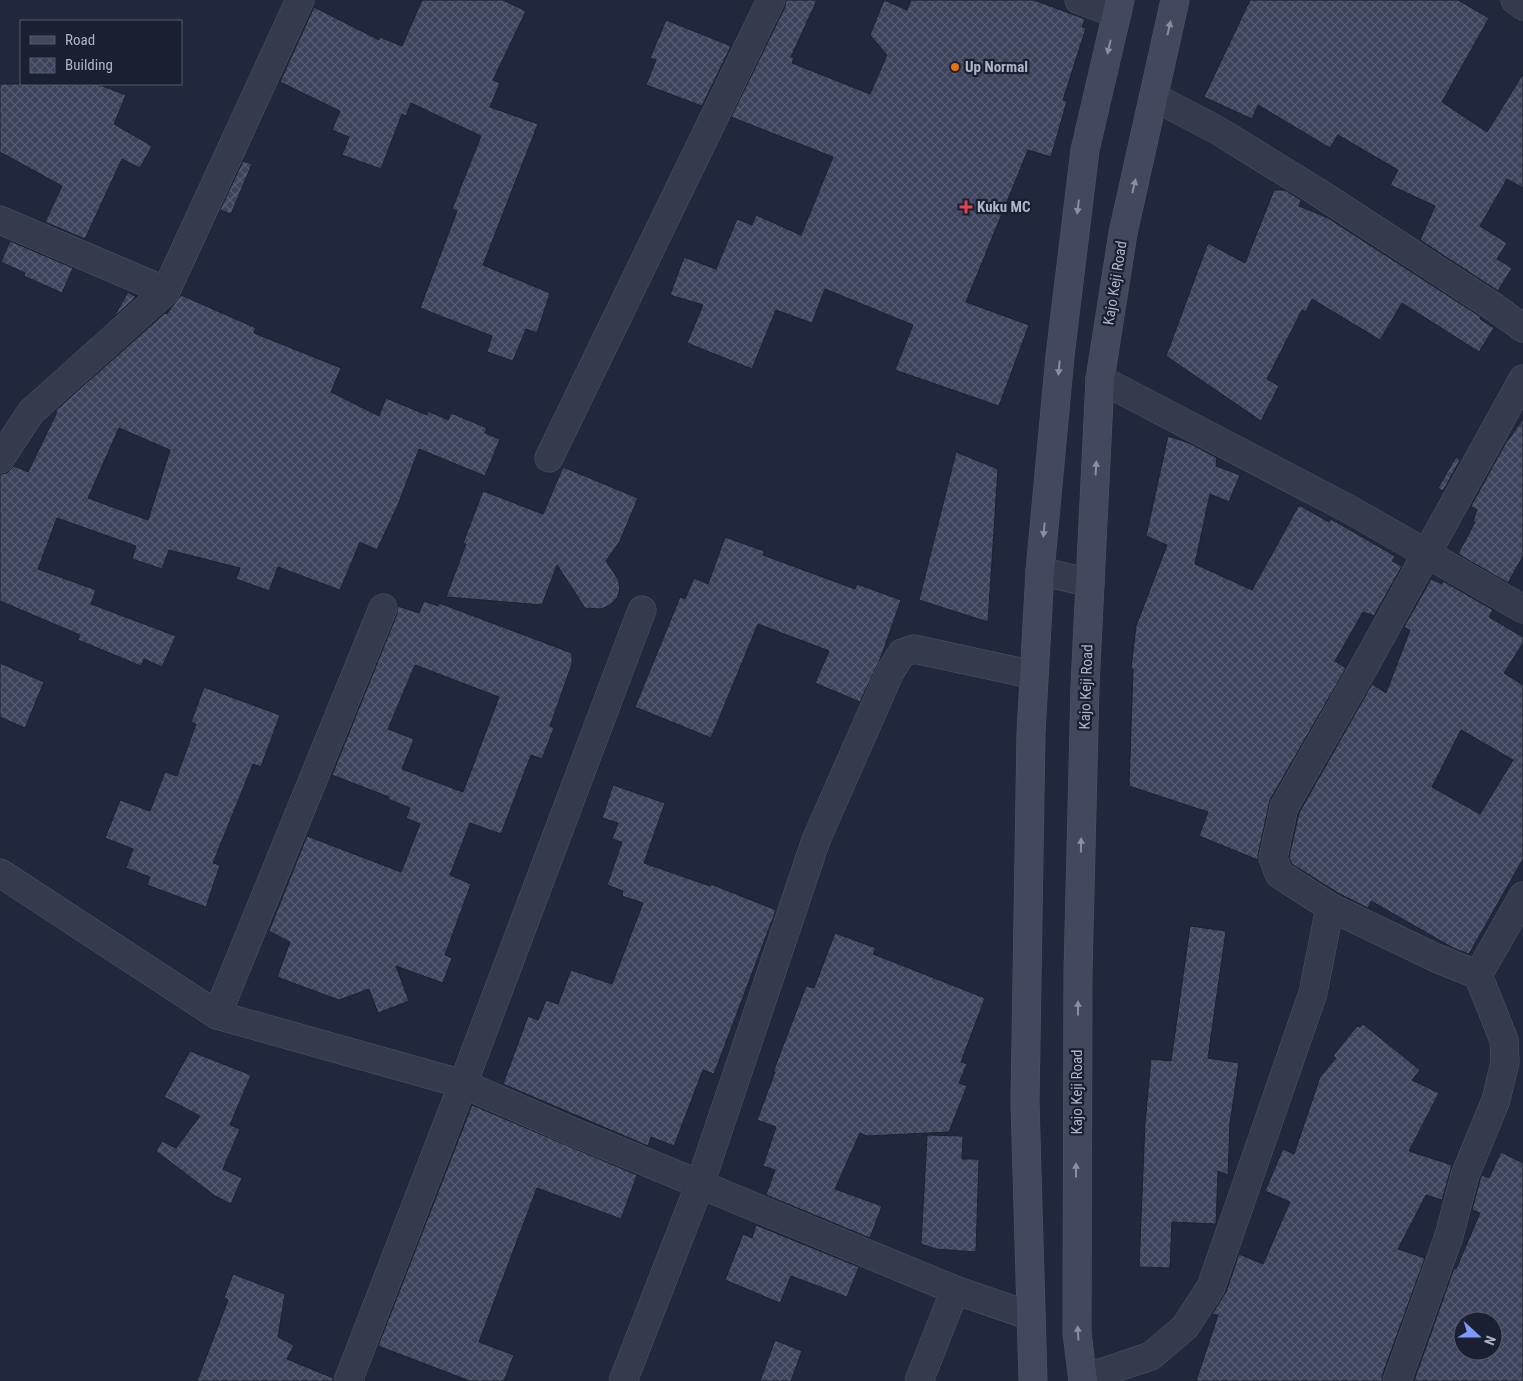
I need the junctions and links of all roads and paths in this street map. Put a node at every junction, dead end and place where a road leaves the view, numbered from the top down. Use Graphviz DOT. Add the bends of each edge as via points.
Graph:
graph roads {
  1 [pos="300,0"];
  2 [pos="771,0"];
  3 [pos="1079,0"];
  4 [pos="1175,0"];
  5 [pos="1516,0"];
  6 [pos="1523,6"];
  7 [pos="1118,7"];
  8 [pos="1154,97"];
  9 [pos="0,220"];
  10 [pos="166,291"];
  11 [pos="1523,328"];
  12 [pos="1100,379"];
  13 [pos="1523,379"];
  14 [pos="549,458"];
  15 [pos="0,459"];
  16 [pos="1428,553"];
  17 [pos="1040,571"];
  18 [pos="1090,583"];
  19 [pos="383,608"];
  20 [pos="1523,608"];
  21 [pos="642,610"];
  22 [pos="1034,675"];
  23 [pos="0,872"];
  24 [pos="1523,896"];
  25 [pos="1330,907"];
  26 [pos="1478,975"];
  27 [pos="217,1015"];
  28 [pos="462,1084"];
  29 [pos="700,1184"];
  30 [pos="955,1290"];
  31 [pos="1031,1316"];
  32 [pos="1083,1380"];
  33 [pos="348,1381"];
  34 [pos="623,1381"];
  35 [pos="919,1381"];
  36 [pos="1033,1381"];
  37 [pos="1398,1381"];
  1 -- 10 [label="street"];
  2 -- 14 [label="street"];
  3 -- 7 [label="street"];
  8 -- 4 [label="main road, Kajo Keji Road, one-way"];
  5 -- 6 [label="street"];
  7 -- 17 [label="main road, one-way" via="1085,150 1060,356"];
  8 -- 11 [label="street" via="1217,130 1308,186"];
  12 -- 8 [label="main road, Kajo Keji Road, one-way" via="1123,234"];
  9 -- 10 [label="street"];
  10 -- 15 [label="street" via="31,412"];
  12 -- 16 [label="street"];
  18 -- 12 [label="main road, Kajo Keji Road, one-way"];
  13 -- 16 [label="street"];
  16 -- 20 [label="street"];
  16 -- 25 [label="street" via="1284,806 1273,858 1279,874"];
  17 -- 18 [label="street"];
  17 -- 22 [label="main road"];
  32 -- 18 [label="main road, Kajo Keji Road, one-way" via="1077,1334 1078,983"];
  19 -- 27 [label="street"];
  21 -- 28 [label="street"];
  22 -- 29 [label="street" via="914,649 902,653 890,672 816,840"];
  22 -- 31 [label="main road" via="1024,1102"];
  23 -- 27 [label="street"];
  24 -- 26 [label="street"];
  25 -- 26 [label="street"];
  25 -- 32 [label="street" via="1313,993 1211,1288 1185,1327 1151,1356"];
  26 -- 37 [label="street" via="1504,1040 1505,1062 1496,1100 1465,1175 1449,1236"];
  27 -- 28 [label="street"];
  28 -- 29 [label="street"];
  28 -- 33 [label="street"];
  29 -- 30 [label="street"];
  29 -- 34 [label="street"];
  30 -- 31 [label="street"];
  30 -- 35 [label="street"];
  31 -- 36 [label="main road"];
}
